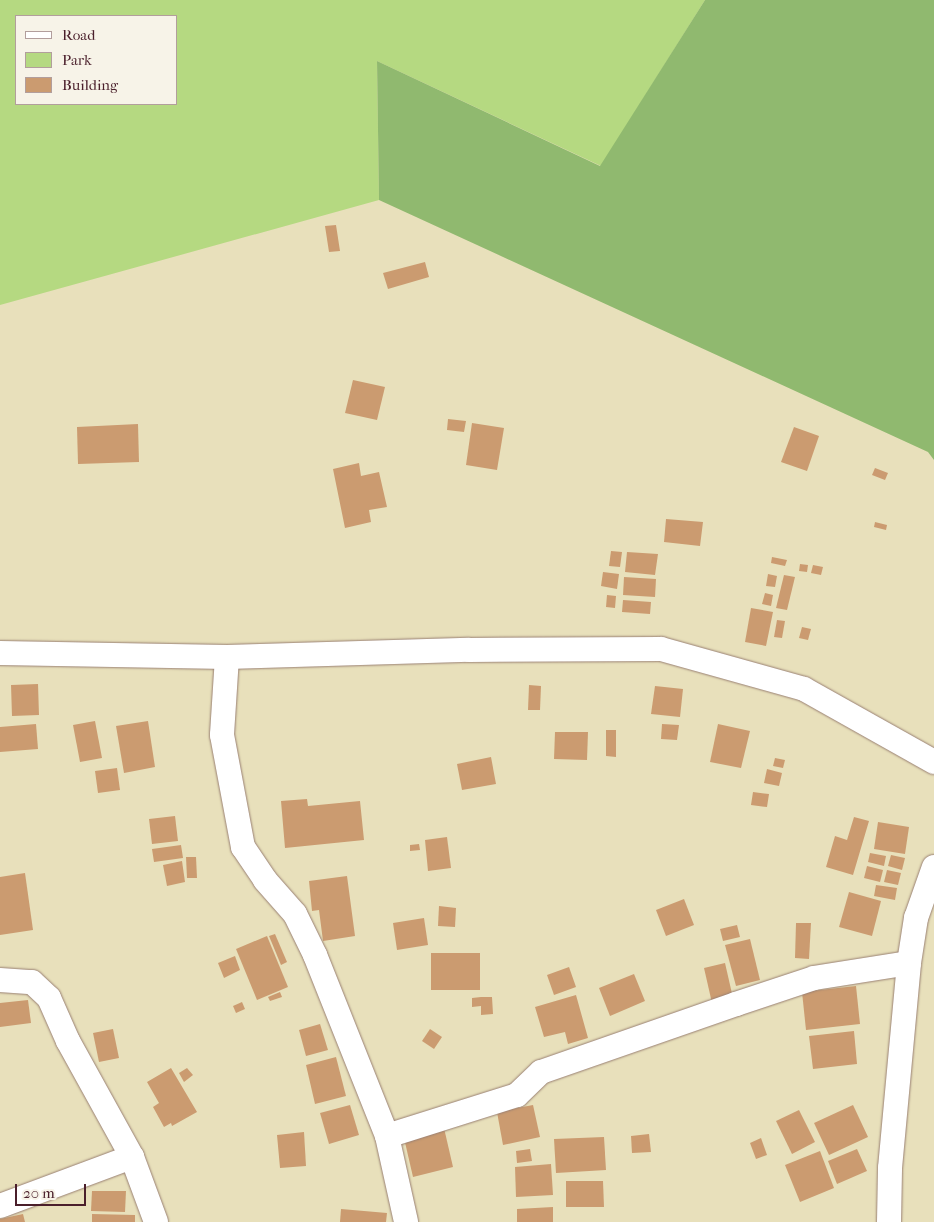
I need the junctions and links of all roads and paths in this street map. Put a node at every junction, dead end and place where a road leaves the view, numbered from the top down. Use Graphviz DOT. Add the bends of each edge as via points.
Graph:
graph roads {
  1 [pos="0,654"];
  2 [pos="227,657"];
  3 [pos="934,762"];
  4 [pos="934,867"];
  5 [pos="909,963"];
  6 [pos="0,980"];
  7 [pos="387,1136"];
  8 [pos="132,1158"];
  9 [pos="0,1206"];
  10 [pos="156,1222"];
  11 [pos="406,1222"];
  12 [pos="889,1222"];
  1 -- 2 [label="street"];
  2 -- 3 [label="street" via="469,650 661,649 804,689"];
  2 -- 7 [label="street" via="222,735 243,846 265,880 296,914"];
  4 -- 5 [label="street" via="916,918"];
  5 -- 7 [label="street" via="814,978 762,995 542,1072 517,1095"];
  5 -- 12 [label="street" via="890,1168"];
  6 -- 8 [label="street" via="32,982 49,998 68,1041"];
  7 -- 11 [label="street"];
  8 -- 9 [label="street"];
  8 -- 10 [label="street"];
}
